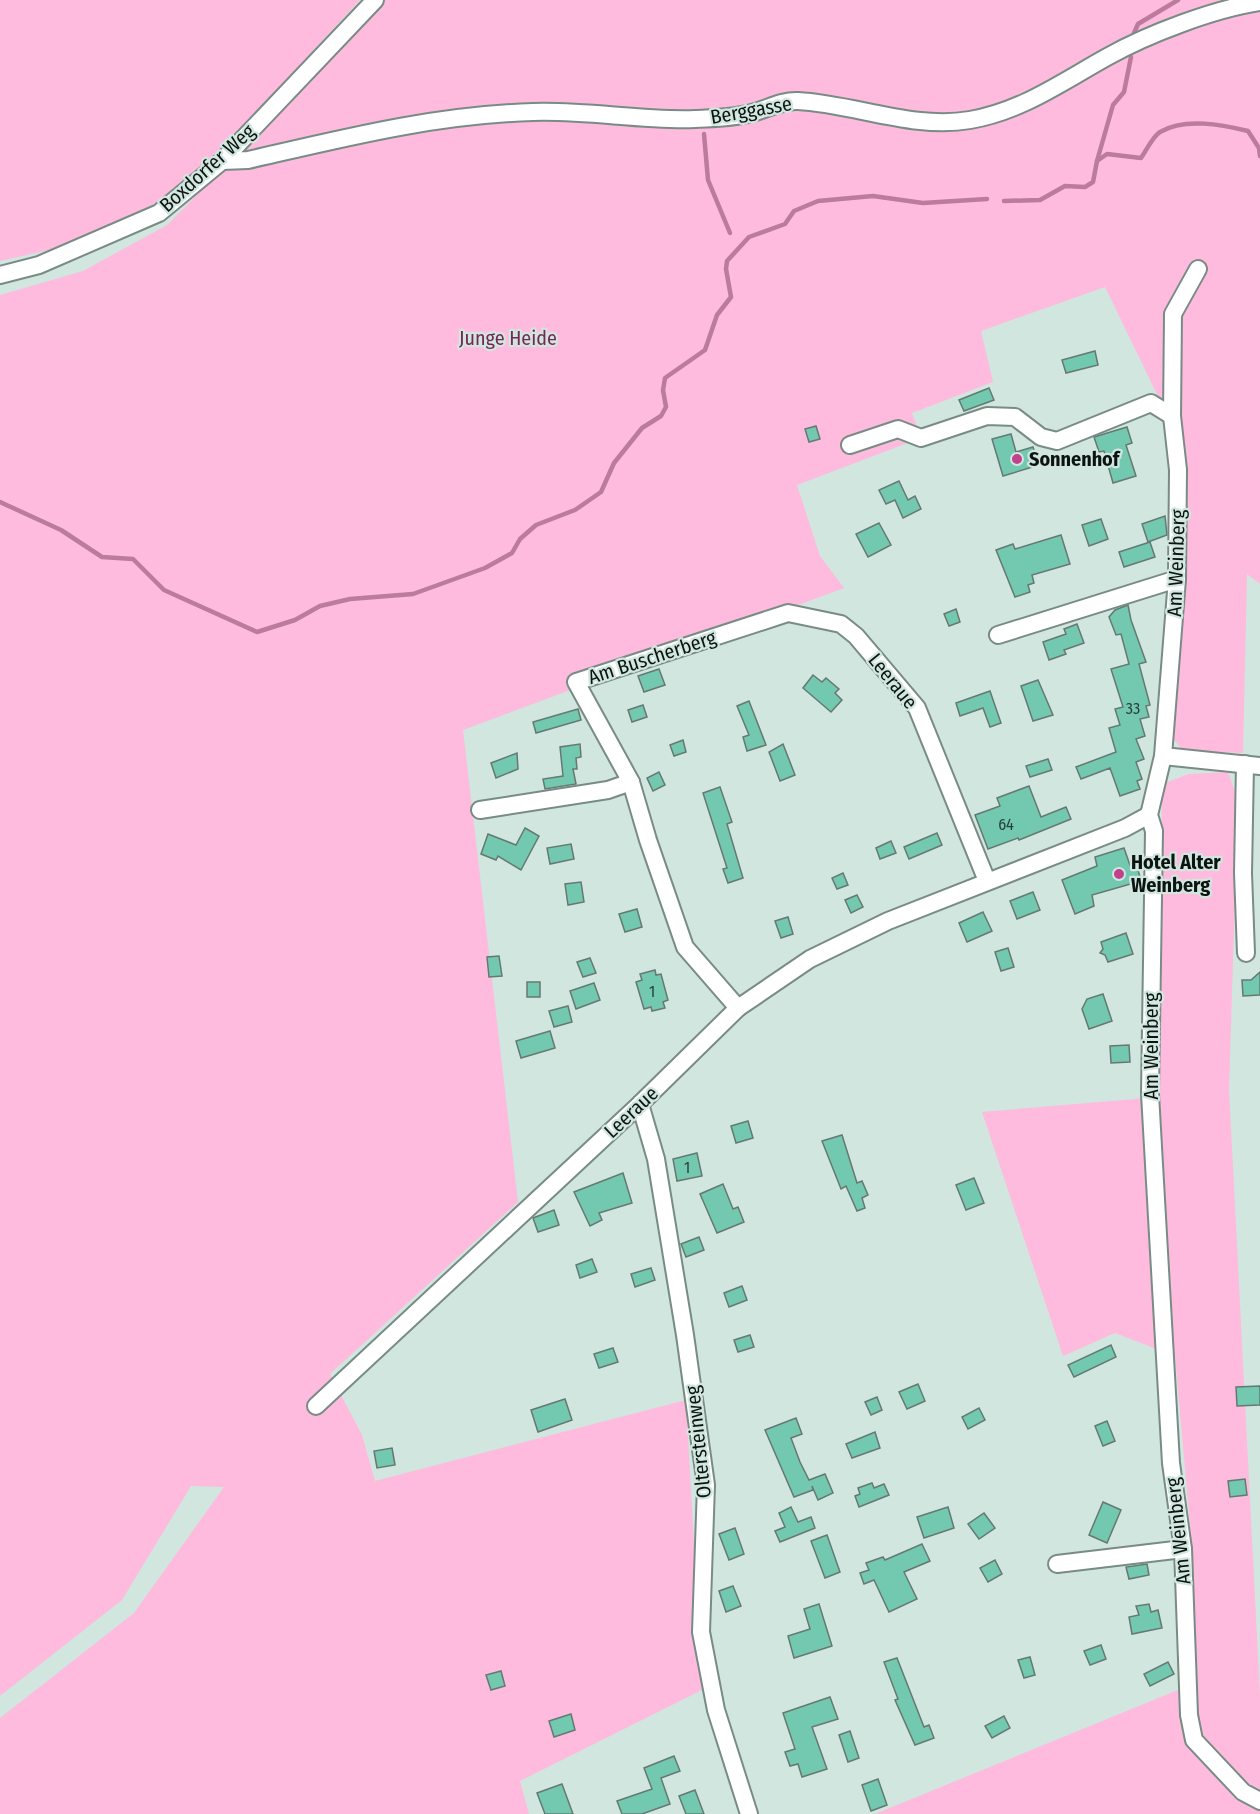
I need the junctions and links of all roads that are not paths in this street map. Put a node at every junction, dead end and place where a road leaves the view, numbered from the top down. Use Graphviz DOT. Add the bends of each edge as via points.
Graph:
graph roads {
  1 [pos="375,0"];
  2 [pos="1258,1"];
  3 [pos="222,160"];
  4 [pos="1198,269"];
  5 [pos="0,275"];
  6 [pos="1172,416"];
  7 [pos="850,445"];
  8 [pos="1177,579"];
  9 [pos="841,624"];
  10 [pos="998,635"];
  11 [pos="1162,756"];
  12 [pos="1252,765"];
  13 [pos="631,782"];
  14 [pos="480,810"];
  15 [pos="1149,815"];
  16 [pos="987,881"];
  17 [pos="1246,953"];
  18 [pos="738,1008"];
  19 [pos="640,1104"];
  20 [pos="316,1406"];
  21 [pos="1183,1549"];
  22 [pos="1057,1564"];
  23 [pos="1260,1801"];
  24 [pos="749,1814"];
  1 -- 3 [label="street, Boxdorfer Weg"];
  2 -- 3 [label="street, Berggasse" via="1143,39 1001,114 966,121 920,120 795,101 746,115 670,120 534,112 454,117 248,160"];
  3 -- 5 [label="street, Boxdorfer Weg" via="159,213 39,265"];
  4 -- 6 [label="street, Am Weinberg" via="1173,314"];
  6 -- 7 [label="street" via="1151,403 1057,441 1041,436 1016,417 987,416 921,438 898,429"];
  6 -- 8 [label="street, Am Weinberg" via="1178,470"];
  8 -- 10 [label="street"];
  8 -- 11 [label="street, Am Weinberg"];
  9 -- 13 [label="street, Am Buscherberg" via="788,613 576,682"];
  9 -- 16 [label="street, Leeraue" via="917,708"];
  11 -- 12 [label="street"];
  11 -- 15 [label="street, Am Weinberg"];
  12 -- 17 [label="street" via="1243,873"];
  13 -- 14 [label="street" via="608,790"];
  13 -- 18 [label="street, Am Buscherberg" via="685,947"];
  15 -- 16 [label="street, Leeraue"];
  15 -- 21 [label="street, Am Weinberg" via="1154,831 1150,1094 1156,1227 1171,1463"];
  16 -- 18 [label="street, Leeraue" via="888,921 810,959"];
  18 -- 19 [label="street, Leeraue"];
  19 -- 20 [label="street, Leeraue"];
  19 -- 24 [label="street, Oltersteinweg" via="656,1159 706,1485 701,1632 716,1710"];
  21 -- 22 [label="street"];
  21 -- 23 [label="street, Am Weinberg" via="1187,1691 1194,1740 1243,1792"];
}
